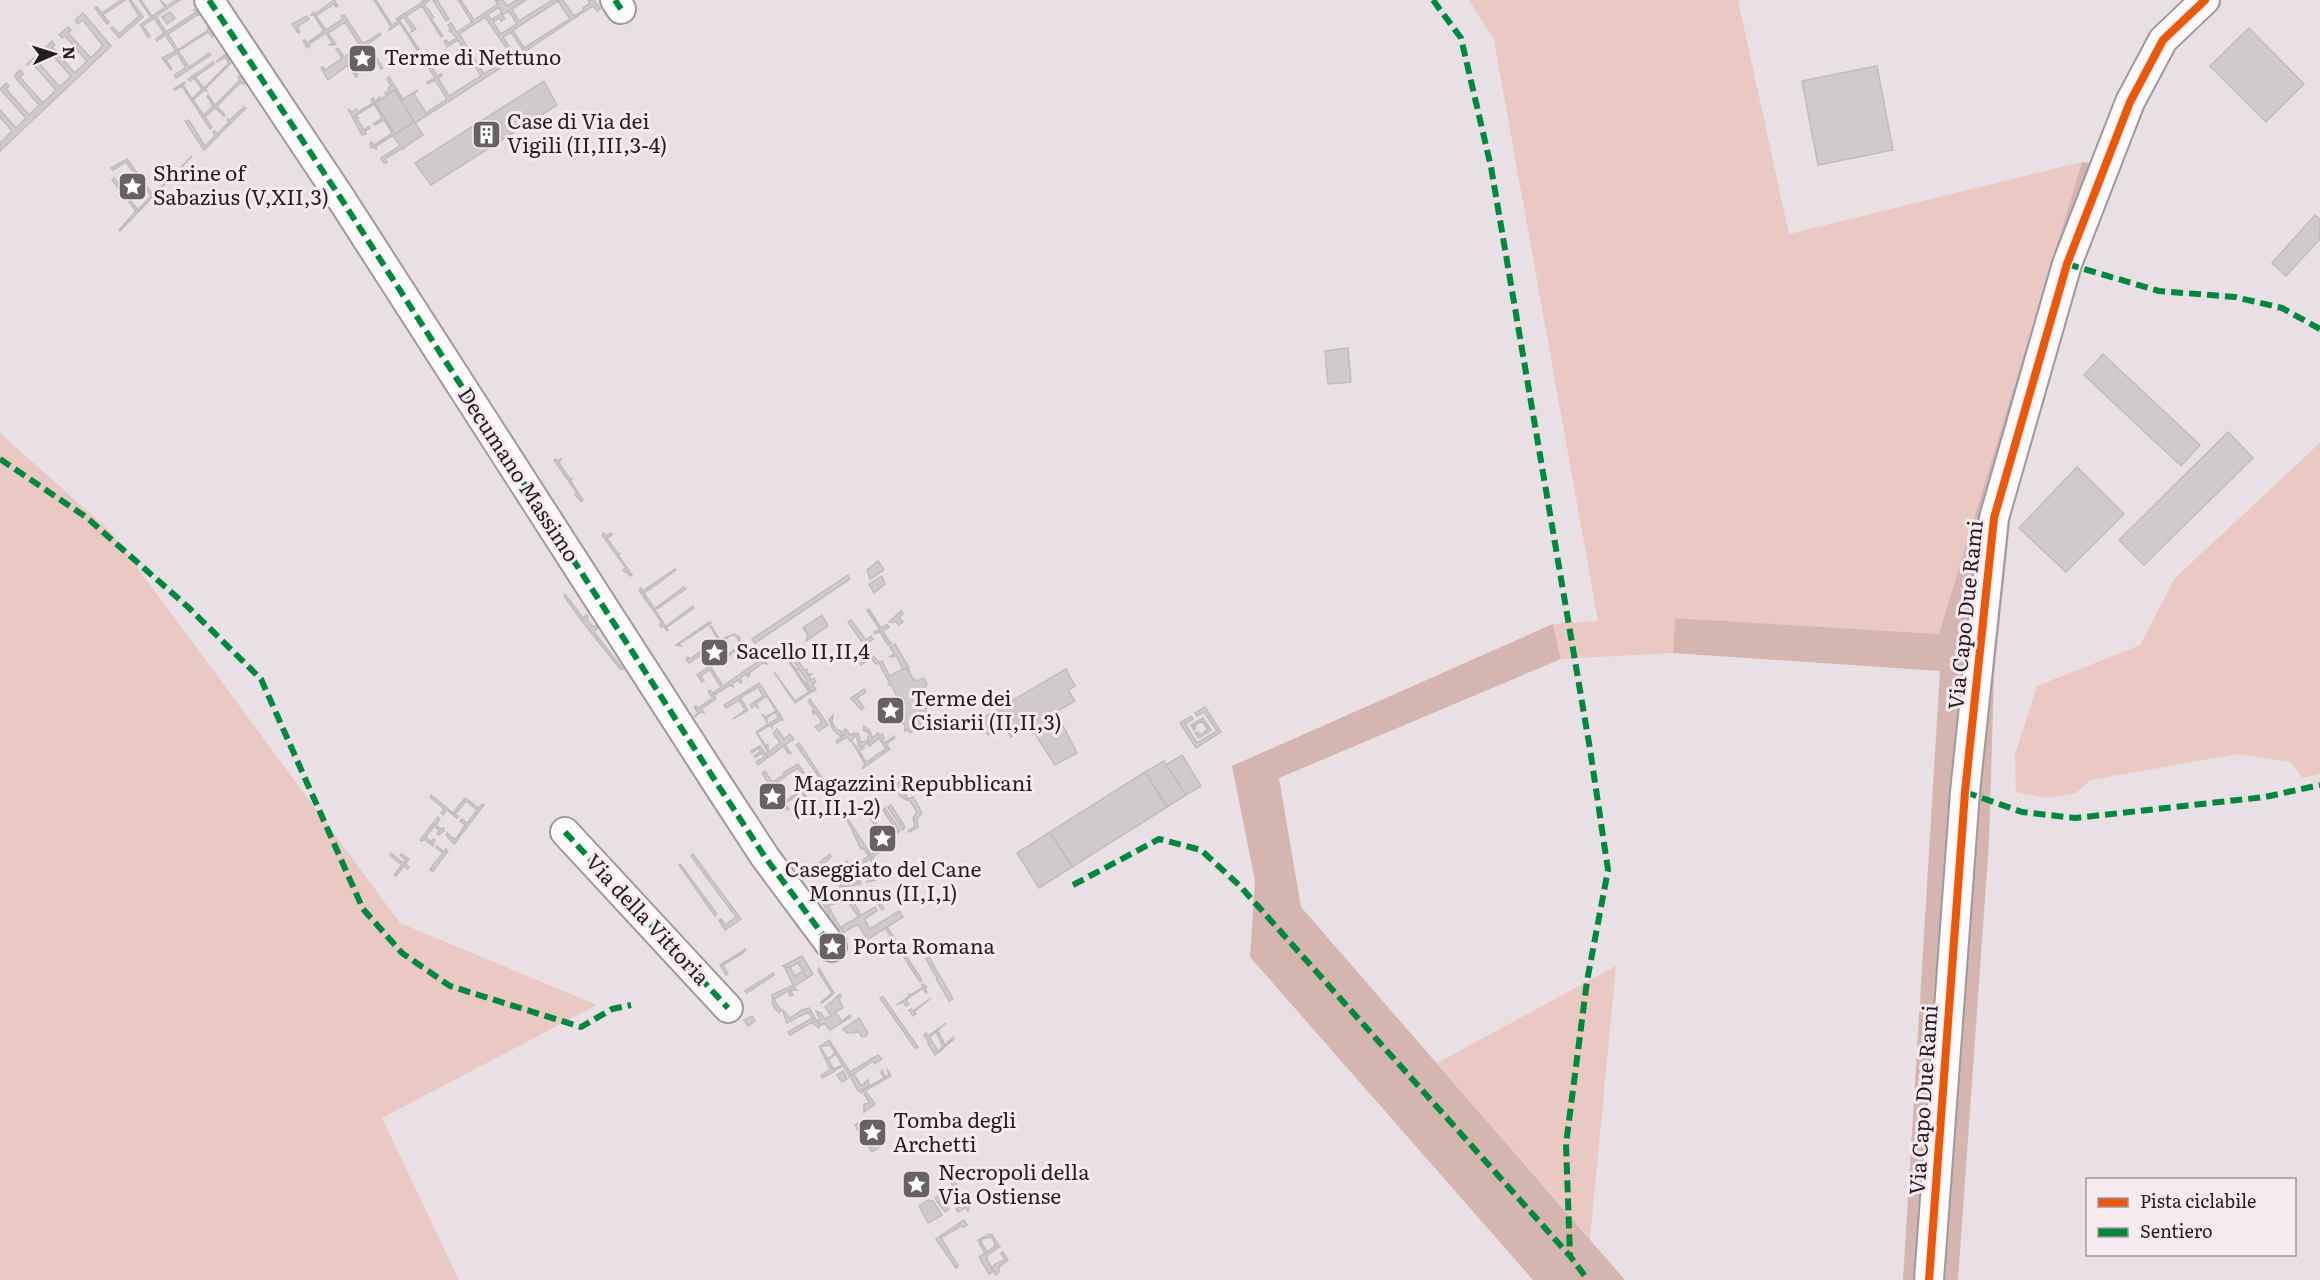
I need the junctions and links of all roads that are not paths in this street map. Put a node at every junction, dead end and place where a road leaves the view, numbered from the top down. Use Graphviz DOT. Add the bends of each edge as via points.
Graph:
graph roads {
  1 [pos="209,0"];
  2 [pos="2205,0"];
  3 [pos="565,832"];
  4 [pos="832,946"];
  5 [pos="728,1008"];
  6 [pos="1929,1280"];
  1 -- 4 [label="street, Decumano Massimo" via="765,857"];
  2 -- 6 [label="street, Via Capo Due Rami" via="2163,40 2130,102 2067,264 1994,518 1965,792"];
  3 -- 5 [label="street, Via della Vittoria"];
}
